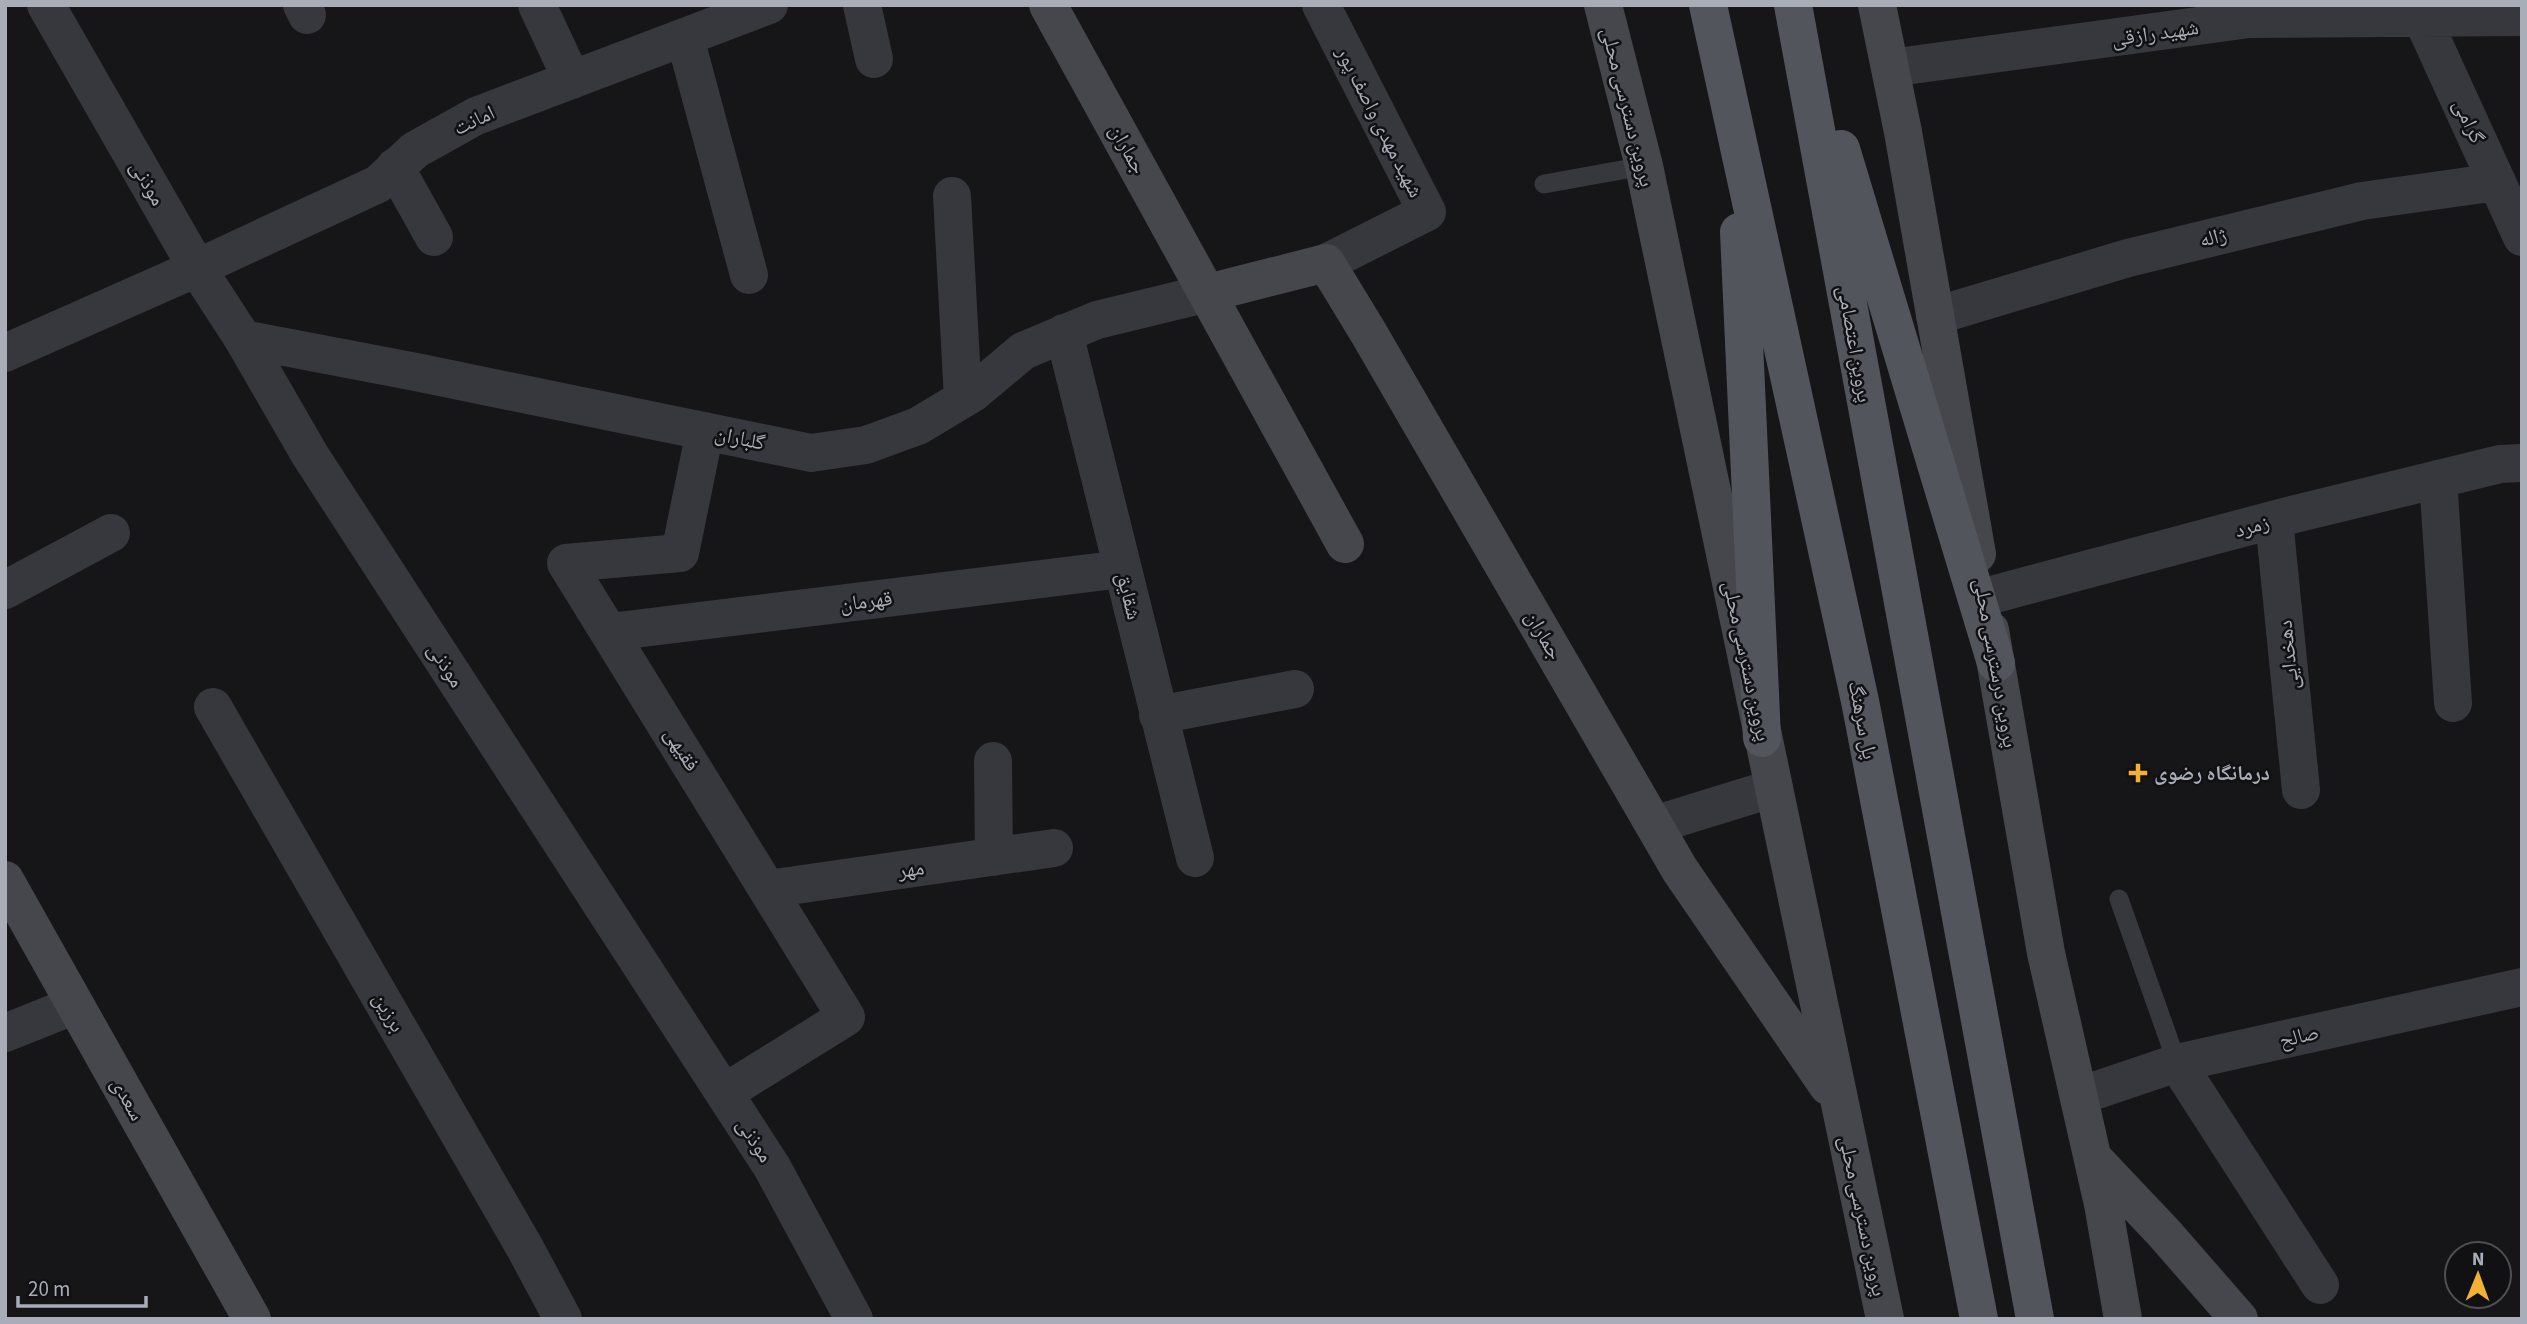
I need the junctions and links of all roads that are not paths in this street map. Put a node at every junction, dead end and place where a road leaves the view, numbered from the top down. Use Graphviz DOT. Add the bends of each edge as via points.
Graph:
graph roads {
  1 [pos="46,5"];
  2 [pos="537,5"];
  3 [pos="769,5"];
  4 [pos="862,5"];
  5 [pos="1048,5"];
  6 [pos="1321,5"];
  7 [pos="1604,5"];
  8 [pos="1707,5"];
  9 [pos="1796,5"];
  10 [pos="1877,5"];
  11 [pos="2419,11"];
  12 [pos="2522,17"];
  13 [pos="685,37"];
  14 [pos="874,59"];
  15 [pos="1890,68"];
  16 [pos="572,80"];
  17 [pos="1734,125"];
  18 [pos="1644,166"];
  19 [pos="396,167"];
  20 [pos="2497,182"];
  21 [pos="1544,184"];
  22 [pos="952,196"];
  23 [pos="434,237"];
  24 [pos="2522,237"];
  25 [pos="1326,263"];
  26 [pos="197,268"];
  27 [pos="750,275"];
  28 [pos="1208,292"];
  29 [pos="1935,316"];
  30 [pos="1064,333"];
  31 [pos="243,339"];
  32 [pos="5,354"];
  33 [pos="963,399"];
  34 [pos="705,431"];
  35 [pos="2522,463"];
  36 [pos="2438,479"];
  37 [pos="2274,520"];
  38 [pos="111,533"];
  39 [pos="1345,544"];
  40 [pos="1122,569"];
  41 [pos="5,590"];
  42 [pos="1984,597"];
  43 [pos="610,632"];
  44 [pos="1996,663"];
  45 [pos="1295,690"];
  46 [pos="2454,703"];
  47 [pos="213,707"];
  48 [pos="1158,715"];
  49 [pos="1762,738"];
  50 [pos="993,761"];
  51 [pos="1774,788"];
  52 [pos="2301,790"];
  53 [pos="1654,825"];
  54 [pos="1054,848"];
  55 [pos="994,857"];
  56 [pos="1195,858"];
  57 [pos="5,880"];
  58 [pos="768,888"];
  59 [pos="2119,899"];
  60 [pos="2522,987"];
  61 [pos="75,1005"];
  62 [pos="5,1033"];
  63 [pos="2178,1063"];
  64 [pos="724,1093"];
  65 [pos="2079,1096"];
  66 [pos="1839,1102"];
  67 [pos="2093,1158"];
  68 [pos="2103,1204"];
  69 [pos="1873,1265"];
  70 [pos="2320,1285"];
  71 [pos="252,1319"];
  72 [pos="563,1319"];
  73 [pos="854,1319"];
  74 [pos="1878,1319"];
  75 [pos="1885,1319"];
  76 [pos="1892,1319"];
  77 [pos="1979,1319"];
  78 [pos="2035,1319"];
  79 [pos="2105,1319"];
  80 [pos="2123,1319"];
  81 [pos="2238,1319"];
  1 -- 26 [label="street, موذنی"];
  2 -- 16 [label="street"];
  3 -- 13 [label="street, امانت"];
  4 -- 14 [label="street"];
  5 -- 28 [label="main road, جماران"];
  6 -- 25 [label="street, شهید مهدی واصف پور" via="1427,212"];
  7 -- 18 [label="main road, پروین دسترسی محلی"];
  8 -- 17 [label="main road"];
  9 -- 44 [label="main road"];
  9 -- 78 [label="main road, پروین اعتصامی"];
  10 -- 15 [label="main road, پروین درسترسی محلی"];
  11 -- 12 [label="street, شهید رازقی"];
  11 -- 15 [label="street, شهید رازقی" via="2249,19"];
  11 -- 20 [label="street, گرامی"];
  13 -- 16 [label="street, امانت"];
  13 -- 27 [label="street"];
  15 -- 29 [label="main road, پروین درسترسی محلی"];
  16 -- 19 [label="street, امانت" via="476,116 415,150"];
  17 -- 49 [label="main road"];
  17 -- 77 [label="main road, پل سرهنگ" via="1860,701"];
  18 -- 21 [label="lane"];
  18 -- 49 [label="main road, پروین دسترسی محلی"];
  19 -- 23 [label="street"];
  19 -- 26 [label="street, امانت" via="378,184"];
  20 -- 24 [label="street, گرامی"];
  20 -- 29 [label="street, ژاله" via="2361,201 2128,258"];
  22 -- 33 [label="street"];
  25 -- 28 [label="main road"];
  25 -- 53 [label="main road, جماران"];
  26 -- 31 [label="street, موذنی"];
  26 -- 32 [label="street"];
  28 -- 30 [label="street, گلباران"];
  28 -- 39 [label="main road, جماران"];
  29 -- 42 [label="main road, پروین درسترسی محلی"];
  30 -- 33 [label="street, گلباران" via="1023,351"];
  30 -- 40 [label="street, شقایق"];
  31 -- 34 [label="street, گلباران"];
  31 -- 64 [label="street, موذنی" via="310,455"];
  33 -- 34 [label="street, گلباران" via="918,426 866,445 811,453"];
  34 -- 43 [label="street, فقیهی" via="680,553 566,563"];
  35 -- 36 [label="street, زمرد"];
  36 -- 37 [label="street, زمرد"];
  36 -- 46 [label="street"];
  37 -- 42 [label="street, زمرد"];
  37 -- 52 [label="street, دهخدایی"];
  38 -- 41 [label="street"];
  40 -- 43 [label="street, قهرمان"];
  40 -- 48 [label="street, شقایق"];
  42 -- 44 [label="main road, پروین درسترسی محلی"];
  43 -- 58 [label="street, فقیهی"];
  44 -- 65 [label="main road, پروین درسترسی محلی" via="2046,953"];
  45 -- 48 [label="street"];
  47 -- 72 [label="street, برزین"];
  48 -- 56 [label="street, شقایق"];
  49 -- 51 [label="main road, پروین دسترسی محلی"];
  50 -- 55 [label="street"];
  51 -- 53 [label="street"];
  51 -- 66 [label="main road, پروین دسترسی محلی"];
  53 -- 66 [label="main road, جماران"];
  54 -- 55 [label="street, مهر"];
  55 -- 58 [label="street, مهر"];
  57 -- 61 [label="main road, سعدی"];
  58 -- 64 [label="street, فقیهی" via="846,1017"];
  59 -- 63 [label="lane"];
  60 -- 63 [label="street, صالح"];
  61 -- 62 [label="street"];
  61 -- 71 [label="main road, سعدی"];
  63 -- 65 [label="street, صالح"];
  63 -- 70 [label="street"];
  64 -- 73 [label="street, موذنی" via="772,1167"];
  65 -- 67 [label="main road, پروین درسترسی محلی"];
  66 -- 69 [label="main road, پروین دسترسی محلی"];
  67 -- 68 [label="main road, پروین درسترسی محلی"];
  67 -- 81 [label="main road"];
  68 -- 79 [label="main road"];
  68 -- 80 [label="main road, پروین درسترسی محلی"];
  69 -- 74 [label="main road"];
  69 -- 75 [label="main road, پروین دسترسی محلی"];
  69 -- 76 [label="main road"];
}
